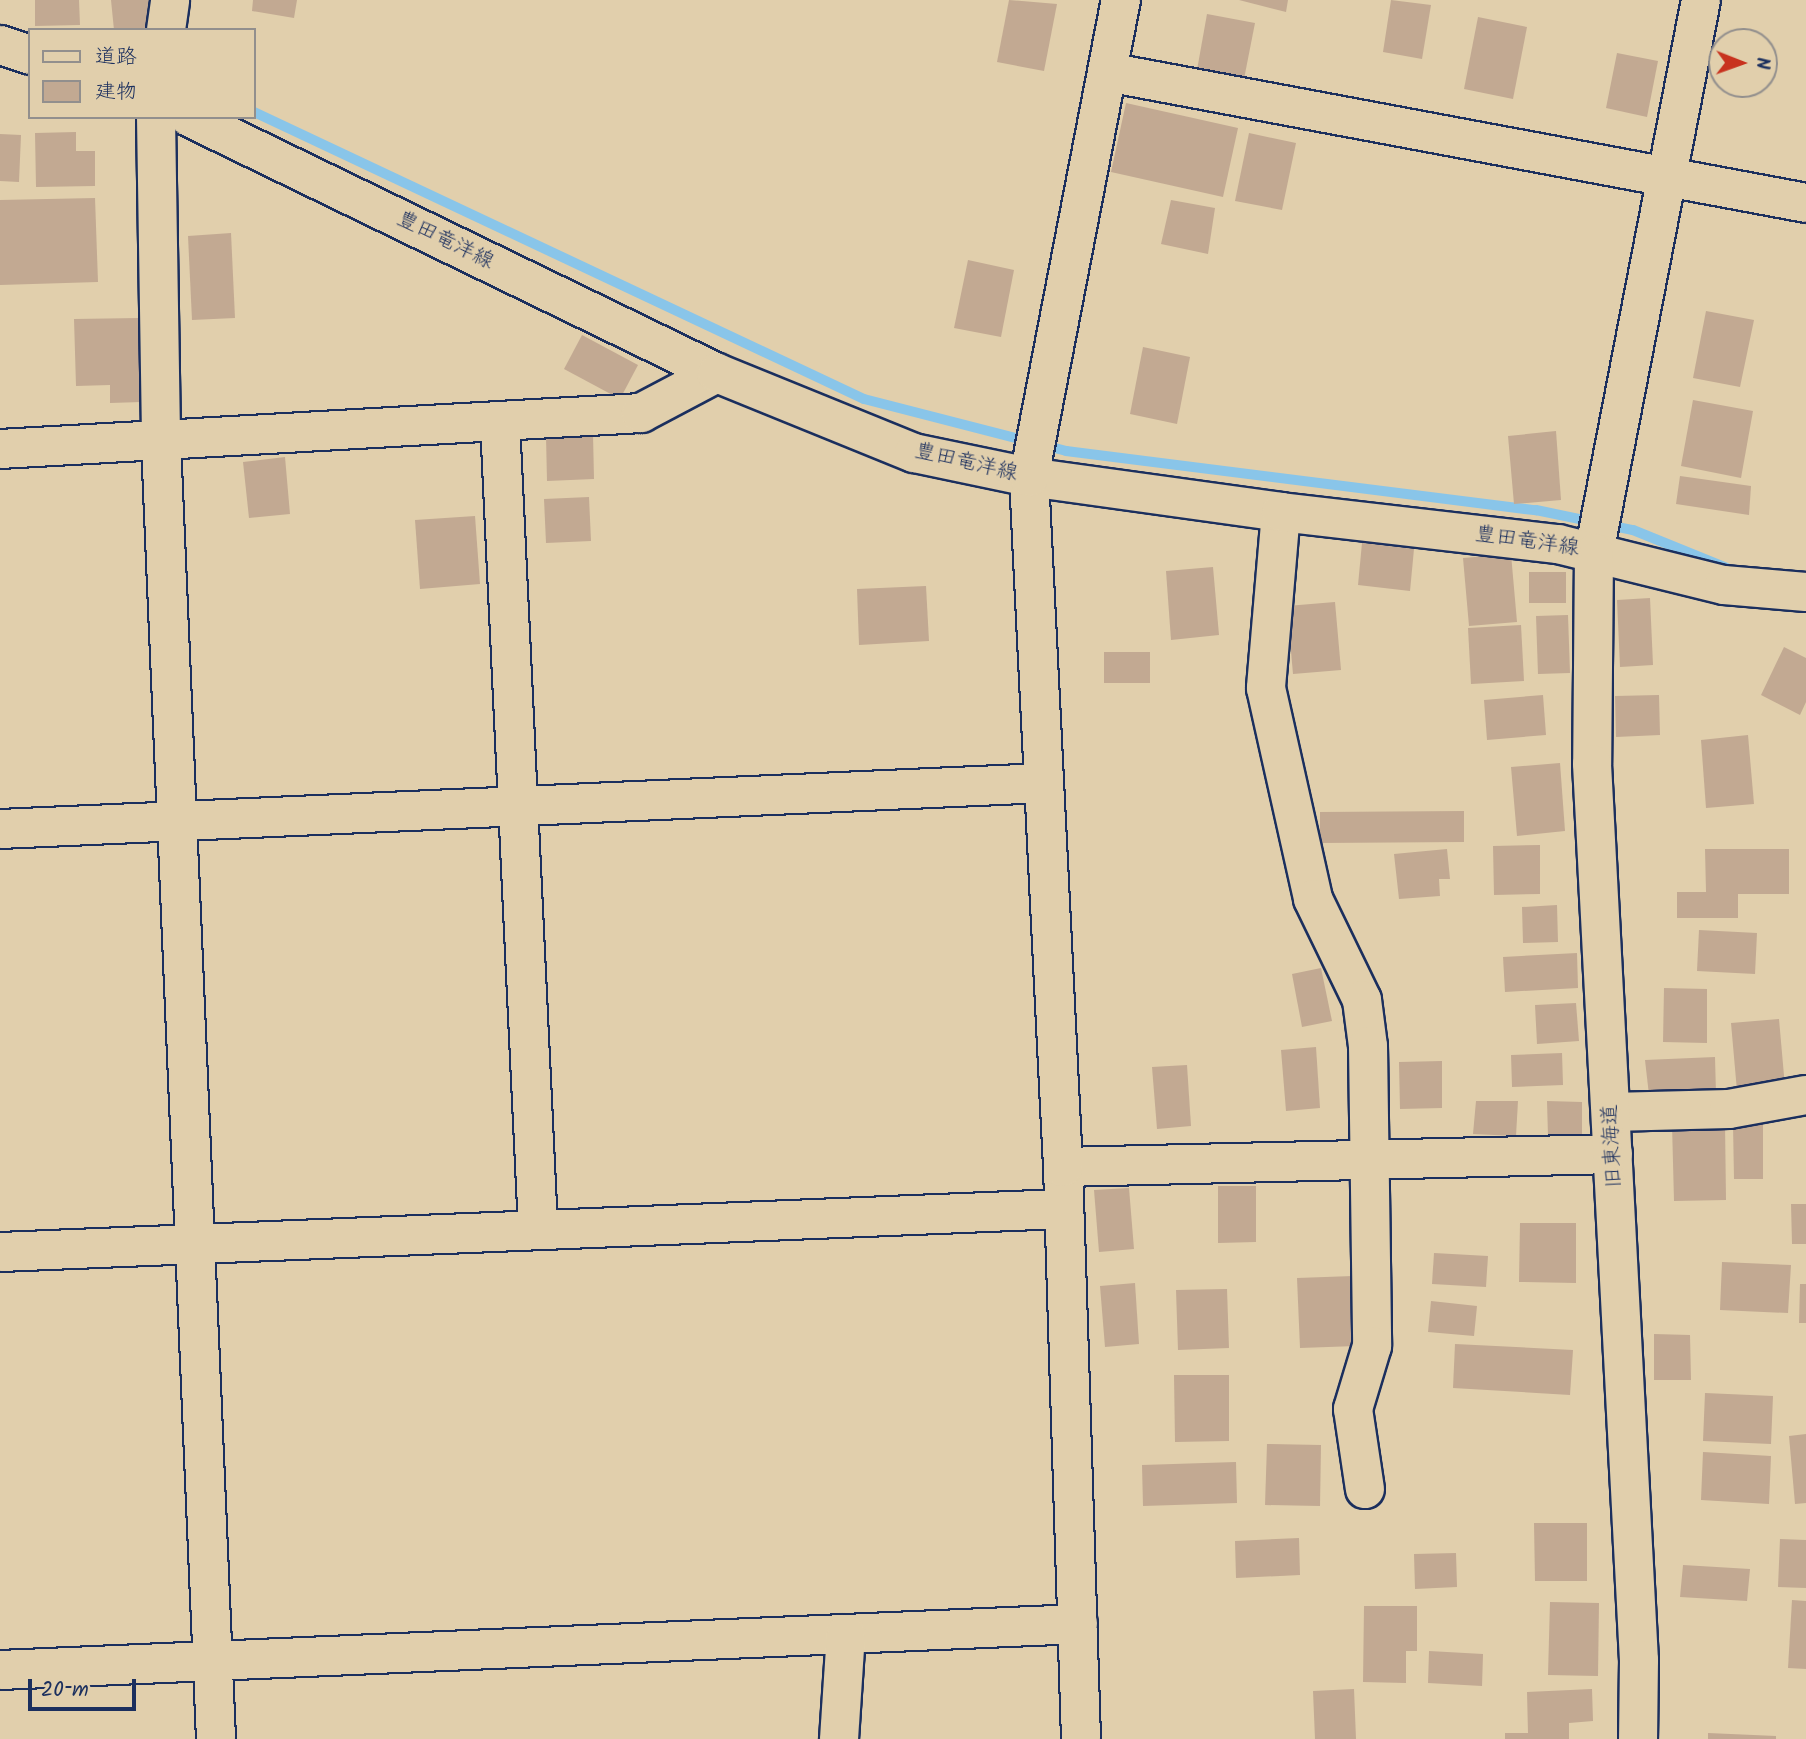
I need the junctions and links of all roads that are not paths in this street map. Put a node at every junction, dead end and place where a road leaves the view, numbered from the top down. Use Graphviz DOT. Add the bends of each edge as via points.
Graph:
graph roads {
  1 [pos="170,0"];
  2 [pos="1121,0"];
  3 [pos="1700,0"];
  4 [pos="166,28"];
  5 [pos="0,45"];
  6 [pos="28,54"];
  7 [pos="1107,72"];
  8 [pos="156,119"];
  9 [pos="193,119"];
  10 [pos="1669,174"];
  11 [pos="1806,203"];
  12 [pos="717,373"];
  13 [pos="500,422"];
  14 [pos="161,443"];
  15 [pos="0,449"];
  16 [pos="1029,477"];
  17 [pos="1281,512"];
  18 [pos="1594,553"];
  19 [pos="1752,588"];
  20 [pos="1806,592"];
  21 [pos="1806,613"];
  22 [pos="1044,783"];
  23 [pos="518,808"];
  24 [pos="177,822"];
  25 [pos="0,829"];
  26 [pos="1806,1096"];
  27 [pos="1611,1112"];
  28 [pos="1614,1154"];
  29 [pos="1370,1160"];
  30 [pos="1063,1167"];
  31 [pos="1062,1209"];
  32 [pos="538,1227"];
  33 [pos="197,1242"];
  34 [pos="0,1252"];
  35 [pos="1365,1489"];
  36 [pos="1078,1623"];
  37 [pos="846,1634"];
  38 [pos="213,1660"];
  39 [pos="0,1670"];
  40 [pos="216,1739"];
  41 [pos="839,1739"];
  42 [pos="1081,1739"];
  43 [pos="1638,1739"];
  1 -- 4 [label="street"];
  2 -- 7 [label="street"];
  3 -- 10 [label="street, 旧東海道"];
  5 -- 6 [label="street"];
  7 -- 10 [label="street"];
  7 -- 16 [label="street"];
  8 -- 14 [label="street"];
  9 -- 12 [label="street, 豊田竜洋線"];
  10 -- 11 [label="street"];
  10 -- 18 [label="street, 旧東海道"];
  12 -- 13 [label="street" via="640,413"];
  12 -- 16 [label="street, 豊田竜洋線" via="914,453"];
  13 -- 14 [label="street"];
  13 -- 23 [label="street"];
  14 -- 15 [label="street"];
  14 -- 24 [label="street"];
  16 -- 17 [label="street, 豊田竜洋線"];
  16 -- 22 [label="street"];
  17 -- 18 [label="street, 豊田竜洋線" via="1558,544"];
  17 -- 29 [label="street" via="1266,688 1313,900 1362,1000"];
  18 -- 19 [label="street, 豊田竜洋線"];
  18 -- 27 [label="street, 旧東海道" via="1592,764"];
  19 -- 20 [label="street, 豊田竜洋線"];
  19 -- 21 [label="street"];
  22 -- 23 [label="street"];
  22 -- 30 [label="street"];
  23 -- 24 [label="street"];
  23 -- 32 [label="street"];
  24 -- 25 [label="street"];
  24 -- 33 [label="street"];
  26 -- 27 [label="street" via="1729,1109"];
  27 -- 28 [label="street, 旧東海道"];
  28 -- 29 [label="street"];
  28 -- 43 [label="street, 旧東海道" via="1639,1660"];
  29 -- 30 [label="street"];
  29 -- 35 [label="street" via="1372,1346 1353,1409"];
  30 -- 31 [label="street"];
  31 -- 32 [label="street"];
  31 -- 36 [label="street"];
  32 -- 33 [label="street"];
  33 -- 34 [label="street"];
  33 -- 38 [label="street"];
  36 -- 37 [label="street"];
  36 -- 42 [label="street"];
  37 -- 38 [label="street"];
  37 -- 41 [label="street"];
  38 -- 39 [label="street"];
  38 -- 40 [label="street"];
}
